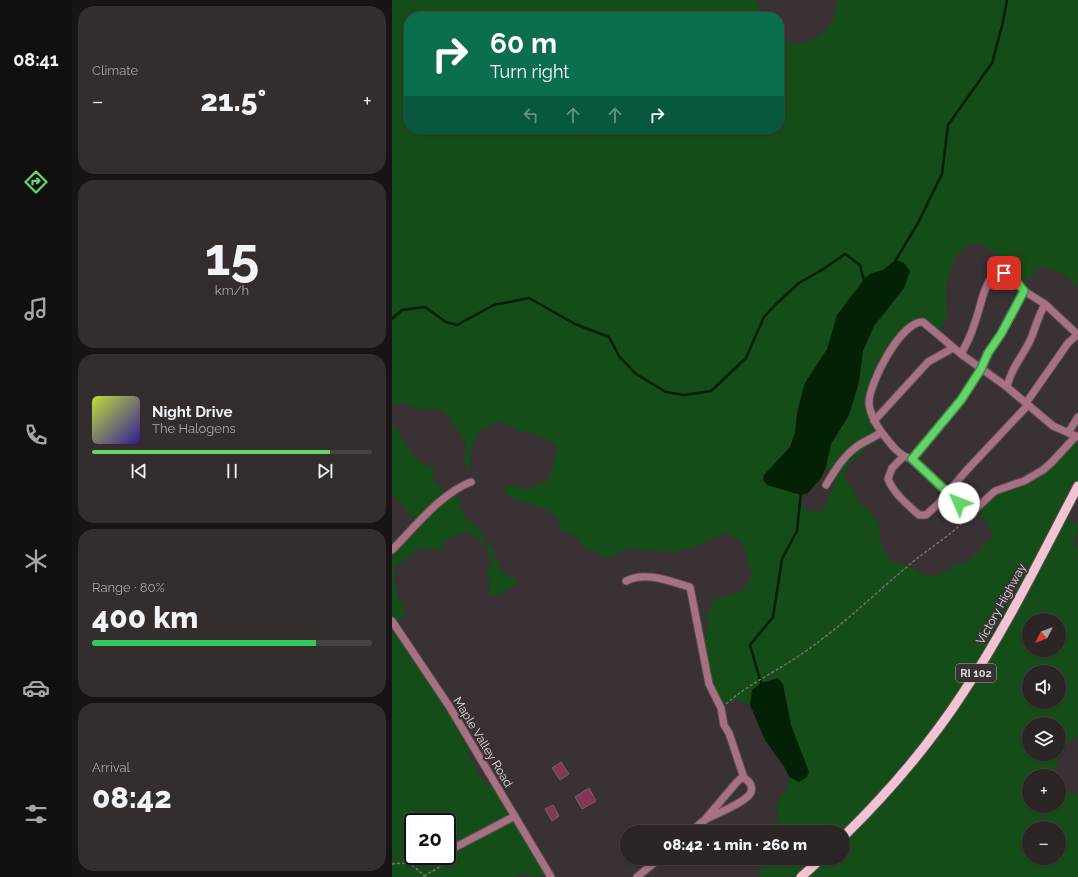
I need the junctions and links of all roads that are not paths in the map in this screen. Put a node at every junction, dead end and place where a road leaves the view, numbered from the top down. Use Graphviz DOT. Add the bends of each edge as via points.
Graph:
graph roads {
  1 [pos="1024,291"];
  2 [pos="1045,304"];
  3 [pos="1078,334"];
  4 [pos="953,348"];
  5 [pos="961,354"];
  6 [pos="981,369"];
  7 [pos="1007,387"];
  8 [pos="1027,404"];
  9 [pos="1078,417"];
  10 [pos="874,421"];
  11 [pos="881,432"];
  12 [pos="1068,433"];
  13 [pos="1077,437"];
  14 [pos="903,457"];
  15 [pos="912,459"];
  16 [pos="471,482"];
  17 [pos="826,485"];
  18 [pos="1078,486"];
  19 [pos="949,492"];
  20 [pos="392,550"];
  21 [pos="626,581"];
  22 [pos="392,621"];
  23 [pos="744,778"];
  24 [pos="515,816"];
  25 [pos="703,822"];
  26 [pos="699,825"];
  27 [pos="850,830"];
  28 [pos="456,847"];
  29 [pos="652,865"];
  30 [pos="815,865"];
  31 [pos="551,877"];
  32 [pos="637,877"];
  33 [pos="802,877"];
  1 -- 2 [label="street"];
  1 -- 5 [label="street" via="1015,280 1004,273 996,273 988,281 975,324"];
  1 -- 6 [label="street"];
  2 -- 3 [label="street"];
  2 -- 7 [label="street" via="1032,337 1010,374"];
  3 -- 8 [label="street" via="1068,343"];
  4 -- 5 [label="street"];
  4 -- 10 [label="street" via="928,362"];
  4 -- 10 [label="street" via="923,322 916,323 907,330 873,382 869,402"];
  5 -- 6 [label="street"];
  6 -- 7 [label="street"];
  6 -- 15 [label="street" via="961,400"];
  7 -- 8 [label="street"];
  8 -- 12 [label="street" via="1053,426"];
  8 -- 19 [label="street"];
  9 -- 12 [label="street"];
  10 -- 11 [label="street"];
  11 -- 14 [label="street"];
  11 -- 17 [label="street" via="850,453"];
  12 -- 13 [label="street"];
  13 -- 19 [label="street" via="1043,470 1024,482 995,491 970,514"];
  14 -- 15 [label="street"];
  14 -- 19 [label="street" via="892,468 888,479 892,489 919,515 926,515"];
  15 -- 19 [label="street"];
  16 -- 20 [label="street" via="447,496"];
  18 -- 27 [label="main road, Victory Highway / RI 102" via="1008,618 963,693 924,748"];
  21 -- 23 [label="street" via="635,577 652,577 690,587 709,684 721,708 724,725"];
  22 -- 24 [label="street, Maple Valley Road" via="449,706"];
  23 -- 25 [label="street" via="736,783"];
  23 -- 25 [label="street" via="752,788 750,793"];
  24 -- 28 [label="street"];
  24 -- 31 [label="street, Maple Valley Road"];
  25 -- 26 [label="street"];
  29 -- 32 [label="street"];
  30 -- 33 [label="main road"];
}
